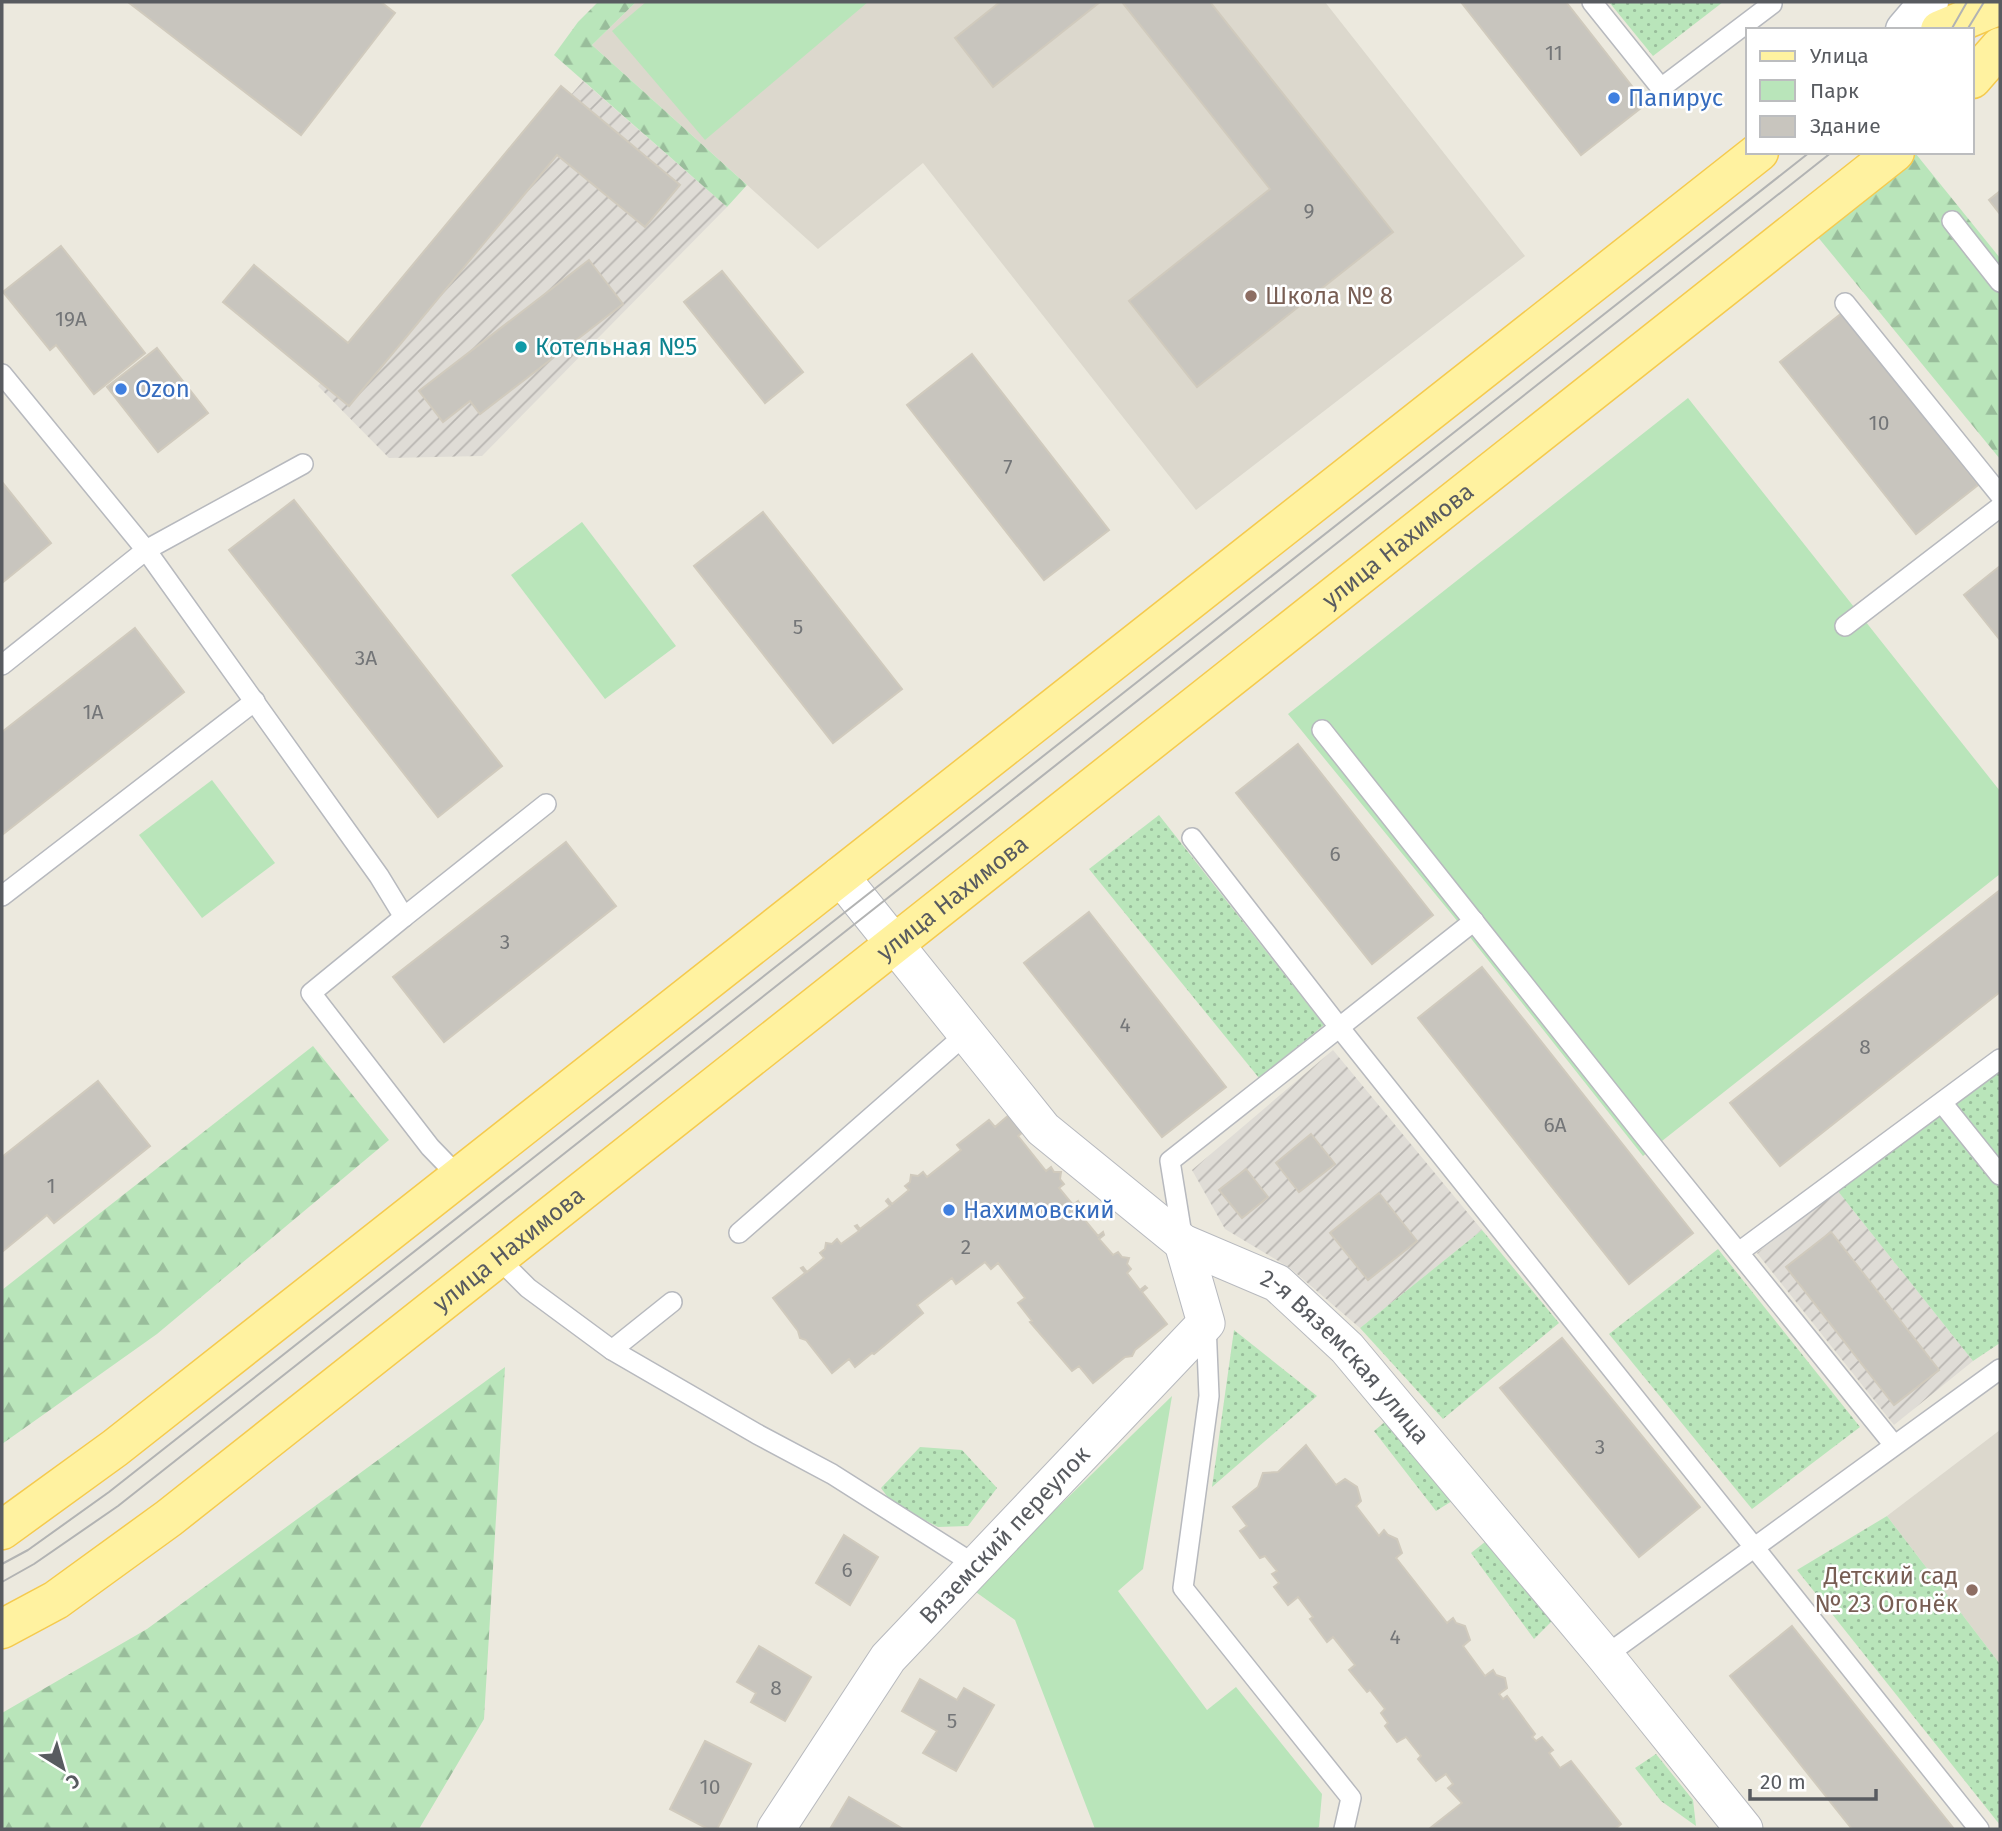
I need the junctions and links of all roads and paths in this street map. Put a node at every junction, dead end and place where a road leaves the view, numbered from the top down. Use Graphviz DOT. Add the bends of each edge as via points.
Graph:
graph roads {
  1 [pos="1592,2"];
  2 [pos="1770,2"];
  3 [pos="1929,2"];
  4 [pos="2000,5"];
  5 [pos="1907,28"];
  6 [pos="1945,28"];
  7 [pos="2000,47"];
  8 [pos="1974,77"];
  9 [pos="1756,154"];
  10 [pos="1892,154"];
  11 [pos="1952,222"];
  12 [pos="2000,282"];
  13 [pos="1845,303"];
  14 [pos="2,374"];
  15 [pos="303,464"];
  16 [pos="2000,495"];
  17 [pos="2000,507"];
  18 [pos="146,550"];
  19 [pos="1846,626"];
  20 [pos="2,665"];
  21 [pos="255,701"];
  22 [pos="1322,730"];
  23 [pos="546,804"];
  24 [pos="1192,838"];
  25 [pos="840,876"];
  26 [pos="2,896"];
  27 [pos="404,917"];
  28 [pos="1474,921"];
  29 [pos="895,944"];
  30 [pos="1339,1027"];
  31 [pos="966,1034"];
  32 [pos="2000,1059"];
  33 [pos="1943,1104"];
  34 [pos="2000,1175"];
  35 [pos="459,1177"];
  36 [pos="738,1233"];
  37 [pos="1183,1243"];
  38 [pos="1739,1252"];
  39 [pos="498,1258"];
  40 [pos="672,1302"];
  41 [pos="1206,1323"];
  42 [pos="612,1350"];
  43 [pos="2000,1369"];
  44 [pos="1894,1445"];
  45 [pos="2,1530"];
  46 [pos="1755,1546"];
  47 [pos="976,1566"];
  48 [pos="2,1629"];
  49 [pos="1605,1656"];
  50 [pos="1733,1825"];
  51 [pos="776,1829"];
  52 [pos="1344,1829"];
  53 [pos="1979,1829"];
  1 -- 2 [label="lane" via="1661,88"];
  3 -- 5 [label="main road"];
  4 -- 6 [label="main road"];
  7 -- 8 [label="main road"];
  9 -- 25 [label="main road"];
  10 -- 29 [label="main road, улица Нахимова"];
  11 -- 12 [label="lane"];
  13 -- 16 [label="lane"];
  14 -- 18 [label="lane"];
  15 -- 18 [label="lane"];
  17 -- 19 [label="lane"];
  18 -- 20 [label="lane"];
  18 -- 21 [label="lane"];
  21 -- 26 [label="lane"];
  21 -- 27 [label="lane"];
  22 -- 28 [label="lane"];
  23 -- 27 [label="lane"];
  24 -- 30 [label="lane"];
  25 -- 29 [label="street, 2-я Вяземская улица"];
  25 -- 35 [label="main road"];
  27 -- 35 [label="lane" via="311,993 430,1147"];
  28 -- 30 [label="lane"];
  28 -- 38 [label="lane"];
  29 -- 31 [label="street, 2-я Вяземская улица"];
  29 -- 39 [label="main road, улица Нахимова"];
  30 -- 37 [label="lane" via="1170,1161"];
  30 -- 46 [label="lane"];
  31 -- 36 [label="lane"];
  31 -- 37 [label="street, 2-я Вяземская улица" via="1043,1129"];
  32 -- 33 [label="lane"];
  33 -- 34 [label="lane"];
  33 -- 38 [label="lane"];
  35 -- 45 [label="main road" via="115,1448"];
  37 -- 41 [label="street"];
  37 -- 49 [label="street, 2-я Вяземская улица" via="1277,1283 1347,1348"];
  38 -- 44 [label="lane"];
  39 -- 42 [label="lane" via="528,1288"];
  39 -- 48 [label="main road, улица Нахимова" via="169,1518 56,1600"];
  40 -- 42 [label="lane"];
  41 -- 47 [label="street, Вяземский переулок"];
  41 -- 52 [label="lane" via="1209,1396 1182,1588 1351,1798"];
  42 -- 47 [label="lane" via="832,1474"];
  43 -- 44 [label="lane"];
  44 -- 46 [label="lane"];
  46 -- 49 [label="lane"];
  46 -- 53 [label="lane"];
  47 -- 51 [label="street, Вяземский переулок" via="888,1658"];
  49 -- 50 [label="street, 2-я Вяземская улица"];
}
